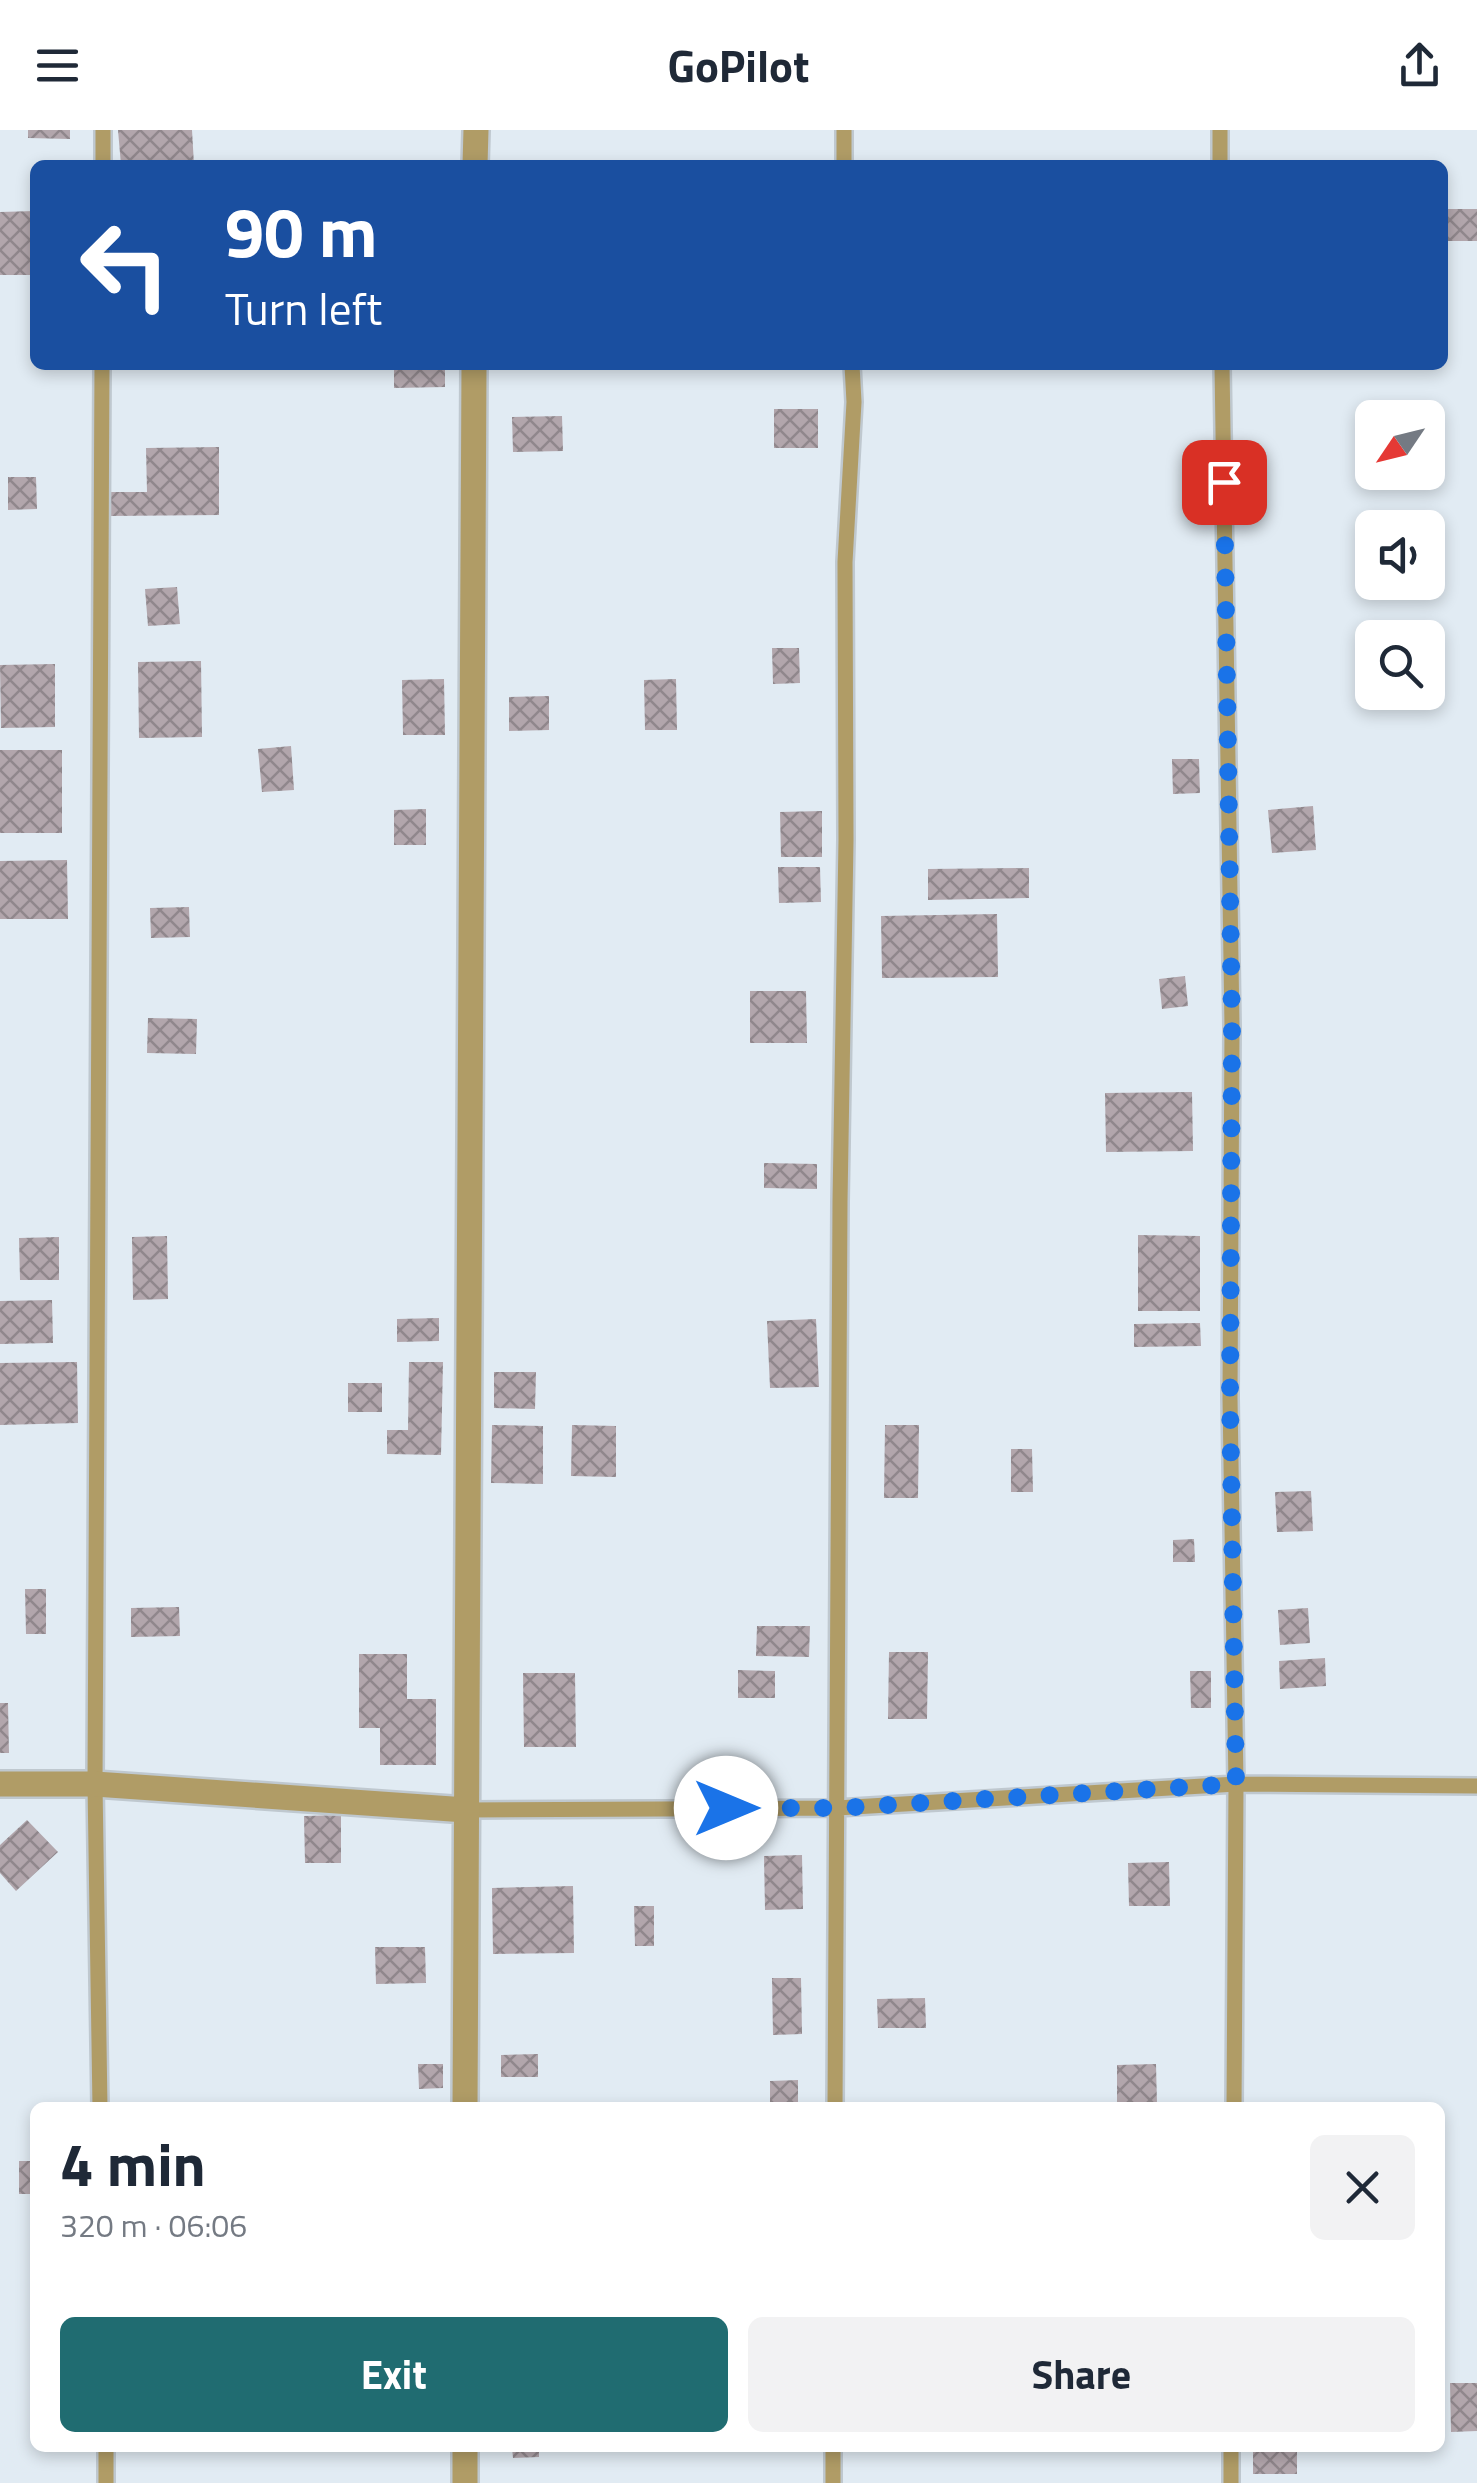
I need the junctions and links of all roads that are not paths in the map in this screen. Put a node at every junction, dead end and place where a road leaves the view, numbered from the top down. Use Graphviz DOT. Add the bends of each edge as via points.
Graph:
graph roads {
  1 [pos="104,130"];
  2 [pos="476,130"];
  3 [pos="844,130"];
  4 [pos="1220,130"];
  5 [pos="103,160"];
  6 [pos="475,160"];
  7 [pos="844,160"];
  8 [pos="1220,160"];
  9 [pos="102,370"];
  10 [pos="474,370"];
  11 [pos="852,370"];
  12 [pos="1222,370"];
  13 [pos="0,1784"];
  14 [pos="95,1784"];
  15 [pos="1236,1784"];
  16 [pos="1477,1786"];
  17 [pos="837,1808"];
  18 [pos="466,1810"];
  19 [pos="100,2102"];
  20 [pos="466,2102"];
  21 [pos="835,2102"];
  22 [pos="1234,2102"];
  23 [pos="106,2452"];
  24 [pos="465,2452"];
  25 [pos="833,2452"];
  26 [pos="1231,2452"];
  27 [pos="106,2483"];
  28 [pos="465,2483"];
  29 [pos="833,2483"];
  30 [pos="1231,2483"];
  1 -- 5 [label="lane"];
  2 -- 6 [label="street"];
  3 -- 7 [label="lane"];
  4 -- 8 [label="lane"];
  9 -- 14 [label="lane"];
  10 -- 18 [label="street"];
  11 -- 17 [label="lane" via="845,562"];
  12 -- 15 [label="lane"];
  13 -- 14 [label="street"];
  14 -- 18 [label="street"];
  14 -- 19 [label="lane"];
  15 -- 16 [label="lane"];
  15 -- 17 [label="lane"];
  15 -- 22 [label="lane"];
  17 -- 18 [label="lane"];
  17 -- 21 [label="lane"];
  18 -- 20 [label="street"];
  23 -- 27 [label="lane"];
  24 -- 28 [label="street"];
  25 -- 29 [label="lane"];
  26 -- 30 [label="lane"];
}
